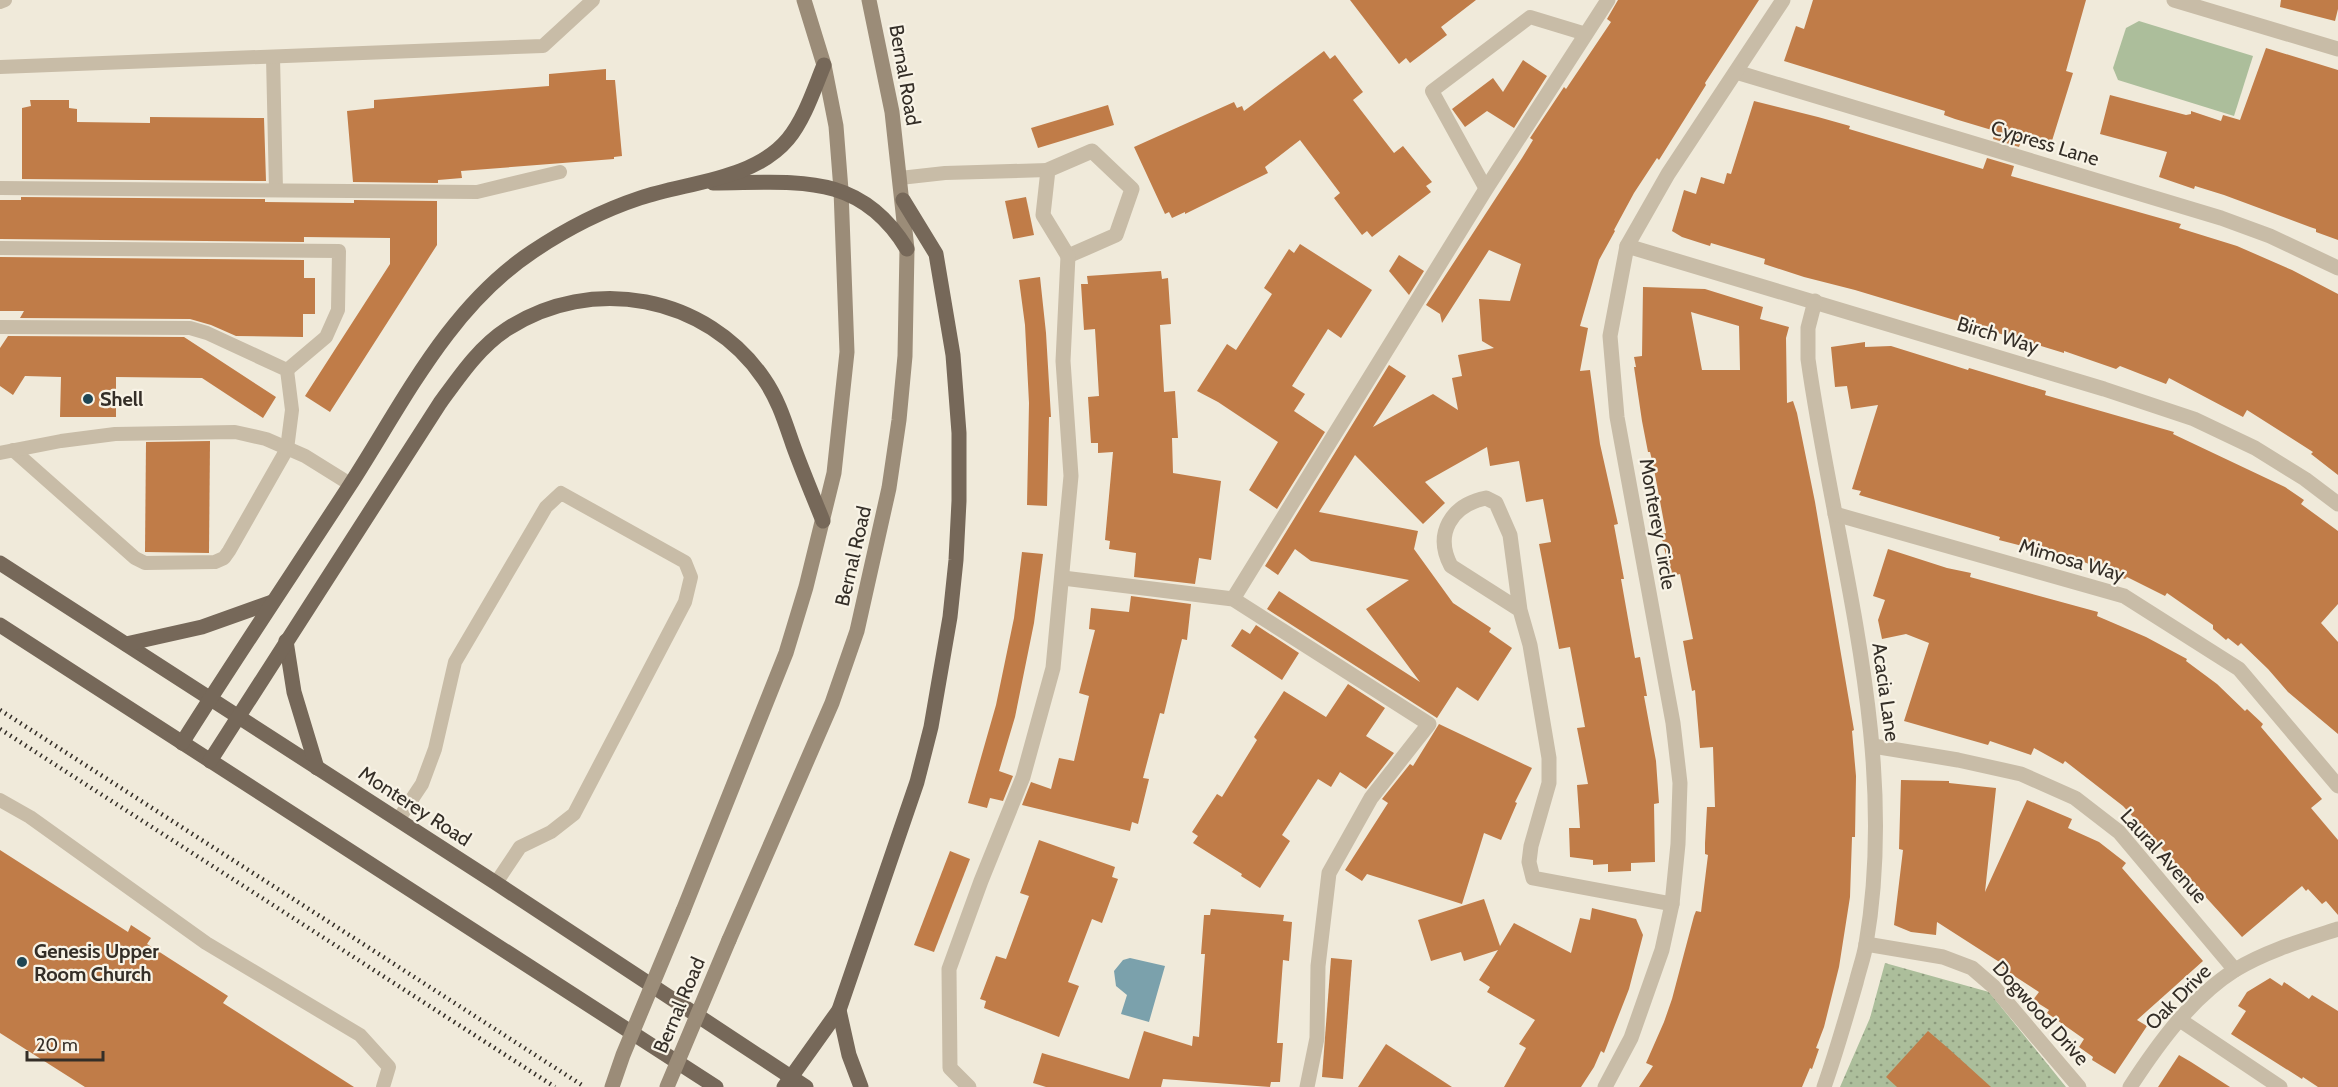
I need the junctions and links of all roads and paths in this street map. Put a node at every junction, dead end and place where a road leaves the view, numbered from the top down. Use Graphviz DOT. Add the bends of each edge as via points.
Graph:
graph roads {
  1 [pos="5,0"];
  2 [pos="593,0"];
  3 [pos="804,0"];
  4 [pos="869,0"];
  5 [pos="1608,0"];
  6 [pos="1783,0"];
  7 [pos="2174,0"];
  8 [pos="0,2"];
  9 [pos="1586,34"];
  10 [pos="2338,49"];
  11 [pos="273,57"];
  12 [pos="824,65"];
  13 [pos="0,67"];
  14 [pos="1736,72"];
  15 [pos="1048,170"];
  16 [pos="560,172"];
  17 [pos="900,178"];
  18 [pos="701,183"];
  19 [pos="0,188"];
  20 [pos="1486,189"];
  21 [pos="276,190"];
  22 [pos="841,190"];
  23 [pos="903,200"];
  24 [pos="1628,246"];
  25 [pos="0,248"];
  26 [pos="907,249"];
  27 [pos="1068,256"];
  28 [pos="2338,268"];
  29 [pos="1815,301"];
  30 [pos="0,327"];
  31 [pos="287,370"];
  32 [pos="287,448"];
  33 [pos="6,452"];
  34 [pos="350,484"];
  35 [pos="2338,504"];
  36 [pos="1835,514"];
  37 [pos="823,521"];
  38 [pos="0,563"];
  39 [pos="1063,578"];
  40 [pos="1233,599"];
  41 [pos="272,602"];
  42 [pos="1520,610"];
  43 [pos="0,626"];
  44 [pos="286,641"];
  45 [pos="126,644"];
  46 [pos="210,699"];
  47 [pos="238,717"];
  48 [pos="183,743"];
  49 [pos="1874,746"];
  50 [pos="210,761"];
  51 [pos="317,768"];
  52 [pos="2338,786"];
  53 [pos="0,800"];
  54 [pos="398,820"];
  55 [pos="496,883"];
  56 [pos="1672,904"];
  57 [pos="2338,929"];
  58 [pos="1866,944"];
  59 [pos="2235,970"];
  60 [pos="839,1010"];
  61 [pos="2180,1020"];
  62 [pos="788,1082"];
  63 [pos="383,1087"];
  64 [pos="612,1087"];
  65 [pos="667,1087"];
  66 [pos="717,1087"];
  67 [pos="806,1087"];
  68 [pos="861,1087"];
  69 [pos="969,1087"];
  70 [pos="1307,1087"];
  71 [pos="1605,1087"];
  72 [pos="1824,1087"];
  73 [pos="2079,1087"];
  74 [pos="2130,1087"];
  75 [pos="2280,1087"];
  1 -- 8 [label="lane"];
  2 -- 11 [label="lane" via="543,46"];
  3 -- 12 [label="main road, Bernal Road"];
  4 -- 17 [label="main road, Bernal Road" via="892,112"];
  5 -- 9 [label="street"];
  6 -- 14 [label="street, Monterey Circle"];
  7 -- 10 [label="street"];
  9 -- 20 [label="street"];
  9 -- 20 [label="lane" via="1530,17 1432,92"];
  11 -- 13 [label="lane"];
  11 -- 21 [label="lane"];
  12 -- 18 [label="main road" via="788,140 754,164"];
  12 -- 22 [label="main road, Bernal Road" via="836,126"];
  14 -- 24 [label="street, Monterey Circle" via="1668,174"];
  14 -- 28 [label="street, Cypress Lane" via="2221,218"];
  15 -- 17 [label="lane"];
  15 -- 27 [label="street" via="1043,215"];
  15 -- 27 [label="street" via="1092,151 1132,189 1116,235"];
  16 -- 21 [label="lane" via="477,192"];
  17 -- 23 [label="main road, Bernal Road"];
  18 -- 22 [label="main road" via="807,183"];
  18 -- 34 [label="main road" via="604,211 530,253 500,277 471,303 447,334"];
  19 -- 21 [label="lane"];
  20 -- 40 [label="street"];
  22 -- 26 [label="main road" via="876,210"];
  22 -- 37 [label="main road, Bernal Road" via="847,352 834,473"];
  23 -- 26 [label="main road, Bernal Road"];
  23 -- 60 [label="main road" via="936,254 954,356 959,433 956,560 942,671 917,782"];
  24 -- 29 [label="street, Birch Way"];
  24 -- 56 [label="street, Monterey Circle" via="1611,336 1617,417 1680,783"];
  25 -- 31 [label="lane" via="339,251 338,310 326,337"];
  26 -- 65 [label="main road, Bernal Road, bridge" via="905,356 899,420 881,529 857,631 832,704"];
  27 -- 39 [label="street" via="1063,361 1071,476"];
  29 -- 35 [label="street, Birch Way" via="2194,419 2255,448"];
  29 -- 36 [label="street, Acacia Lane" via="1808,328 1808,360"];
  30 -- 31 [label="lane" via="190,328"];
  31 -- 32 [label="lane" via="292,410"];
  32 -- 33 [label="lane" via="235,432 115,434"];
  32 -- 33 [label="lane" via="224,558 215,562 145,563"];
  32 -- 34 [label="lane"];
  34 -- 41 [label="main road"];
  36 -- 49 [label="street, Acacia Lane"];
  36 -- 52 [label="street, Mimosa Way" via="2124,596 2239,669"];
  37 -- 44 [label="main road" via="776,400 747,356 727,338 702,321 639,299 603,297 566,303 506,329 459,377"];
  37 -- 64 [label="main road, Bernal Road, bridge" via="786,653"];
  38 -- 45 [label="main road, Monterey Road"];
  39 -- 40 [label="street"];
  39 -- 69 [label="street" via="1053,668 1023,777 950,969 950,1068"];
  40 -- 70 [label="street" via="1429,724 1371,798 1329,873 1318,966 1317,1038"];
  41 -- 45 [label="main road" via="202,627"];
  41 -- 46 [label="main road"];
  42 -- 42 [label="street" via="1510,535 1502,513 1496,503 1486,498 1474,500 1455,516 1443,535 1446,558 1451,566"];
  42 -- 56 [label="street" via="1530,645 1549,759 1549,783 1530,854 1533,878"];
  43 -- 48 [label="main road"];
  44 -- 47 [label="main road"];
  44 -- 51 [label="main road" via="294,692"];
  45 -- 46 [label="main road, Monterey Road"];
  46 -- 47 [label="main road, Monterey Road"];
  46 -- 48 [label="main road"];
  47 -- 50 [label="main road"];
  47 -- 51 [label="main road, Monterey Road"];
  48 -- 50 [label="main road"];
  49 -- 58 [label="street, Acacia Lane" via="1874,872"];
  49 -- 59 [label="street, Laural Avenue" via="2021,774 2075,798 2119,832"];
  50 -- 66 [label="main road"];
  51 -- 54 [label="main road, Monterey Road"];
  53 -- 63 [label="lane" via="30,817 206,943 360,1035 390,1067"];
  54 -- 55 [label="main road, Monterey Road"];
  54 -- 55 [label="lane" via="422,784 435,749 455,662 546,507 561,493 685,562 691,577 685,602 574,814 551,832 520,847"];
  55 -- 62 [label="main road, Monterey Road"];
  56 -- 71 [label="street, Monterey Circle" via="1648,995"];
  57 -- 59 [label="street, Oak Drive" via="2286,946"];
  58 -- 72 [label="street, Acacia Lane"];
  58 -- 73 [label="street, Dogwood Drive" via="1943,957 1972,968 1994,987"];
  59 -- 61 [label="street, Oak Drive"];
  60 -- 62 [label="main road"];
  60 -- 68 [label="main road"];
  61 -- 74 [label="street, Oak Drive"];
  61 -- 75 [label="street"];
  62 -- 67 [label="main road, Monterey Road"];
}
